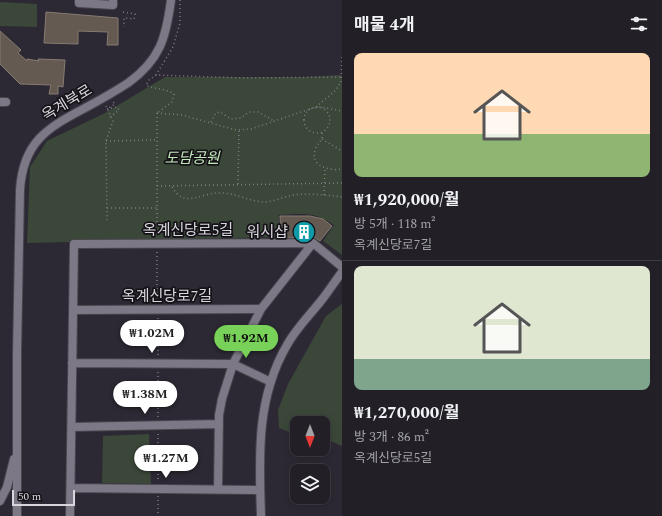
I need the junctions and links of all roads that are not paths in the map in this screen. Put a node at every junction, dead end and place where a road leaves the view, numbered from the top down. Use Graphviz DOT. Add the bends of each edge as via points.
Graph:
graph roads {
  1 [pos="79,0"];
  2 [pos="113,0"];
  3 [pos="171,0"];
  4 [pos="313,243"];
  5 [pos="342,267"];
  6 [pos="342,272"];
  7 [pos="261,309"];
  8 [pos="73,310"];
  9 [pos="72,363"];
  10 [pos="232,364"];
  11 [pos="271,382"];
  12 [pos="220,424"];
  13 [pos="72,427"];
  14 [pos="17,446"];
  15 [pos="71,488"];
  16 [pos="218,490"];
  17 [pos="260,490"];
  18 [pos="0,501"];
  19 [pos="17,516"];
  20 [pos="70,516"];
  21 [pos="261,516"];
  1 -- 2 [label="street" via="113,6"];
  3 -- 14 [label="street, 옥계북로" via="164,40 152,62 128,83 50,127 35,144 22,171"];
  4 -- 5 [label="street"];
  4 -- 7 [label="street"];
  4 -- 8 [label="street, 옥계신당로5길" via="74,244"];
  6 -- 11 [label="street" via="288,344 278,361"];
  7 -- 8 [label="street, 옥계신당로7길"];
  7 -- 10 [label="street"];
  8 -- 9 [label="street"];
  9 -- 10 [label="street"];
  9 -- 13 [label="street"];
  10 -- 11 [label="street"];
  10 -- 12 [label="street" via="222,399"];
  11 -- 17 [label="street" via="262,420"];
  12 -- 13 [label="street"];
  12 -- 16 [label="street"];
  13 -- 15 [label="street"];
  14 -- 18 [label="street" via="7,487"];
  14 -- 19 [label="street, 옥계북로"];
  15 -- 16 [label="street"];
  15 -- 20 [label="street"];
  16 -- 17 [label="street"];
  17 -- 21 [label="street"];
}
